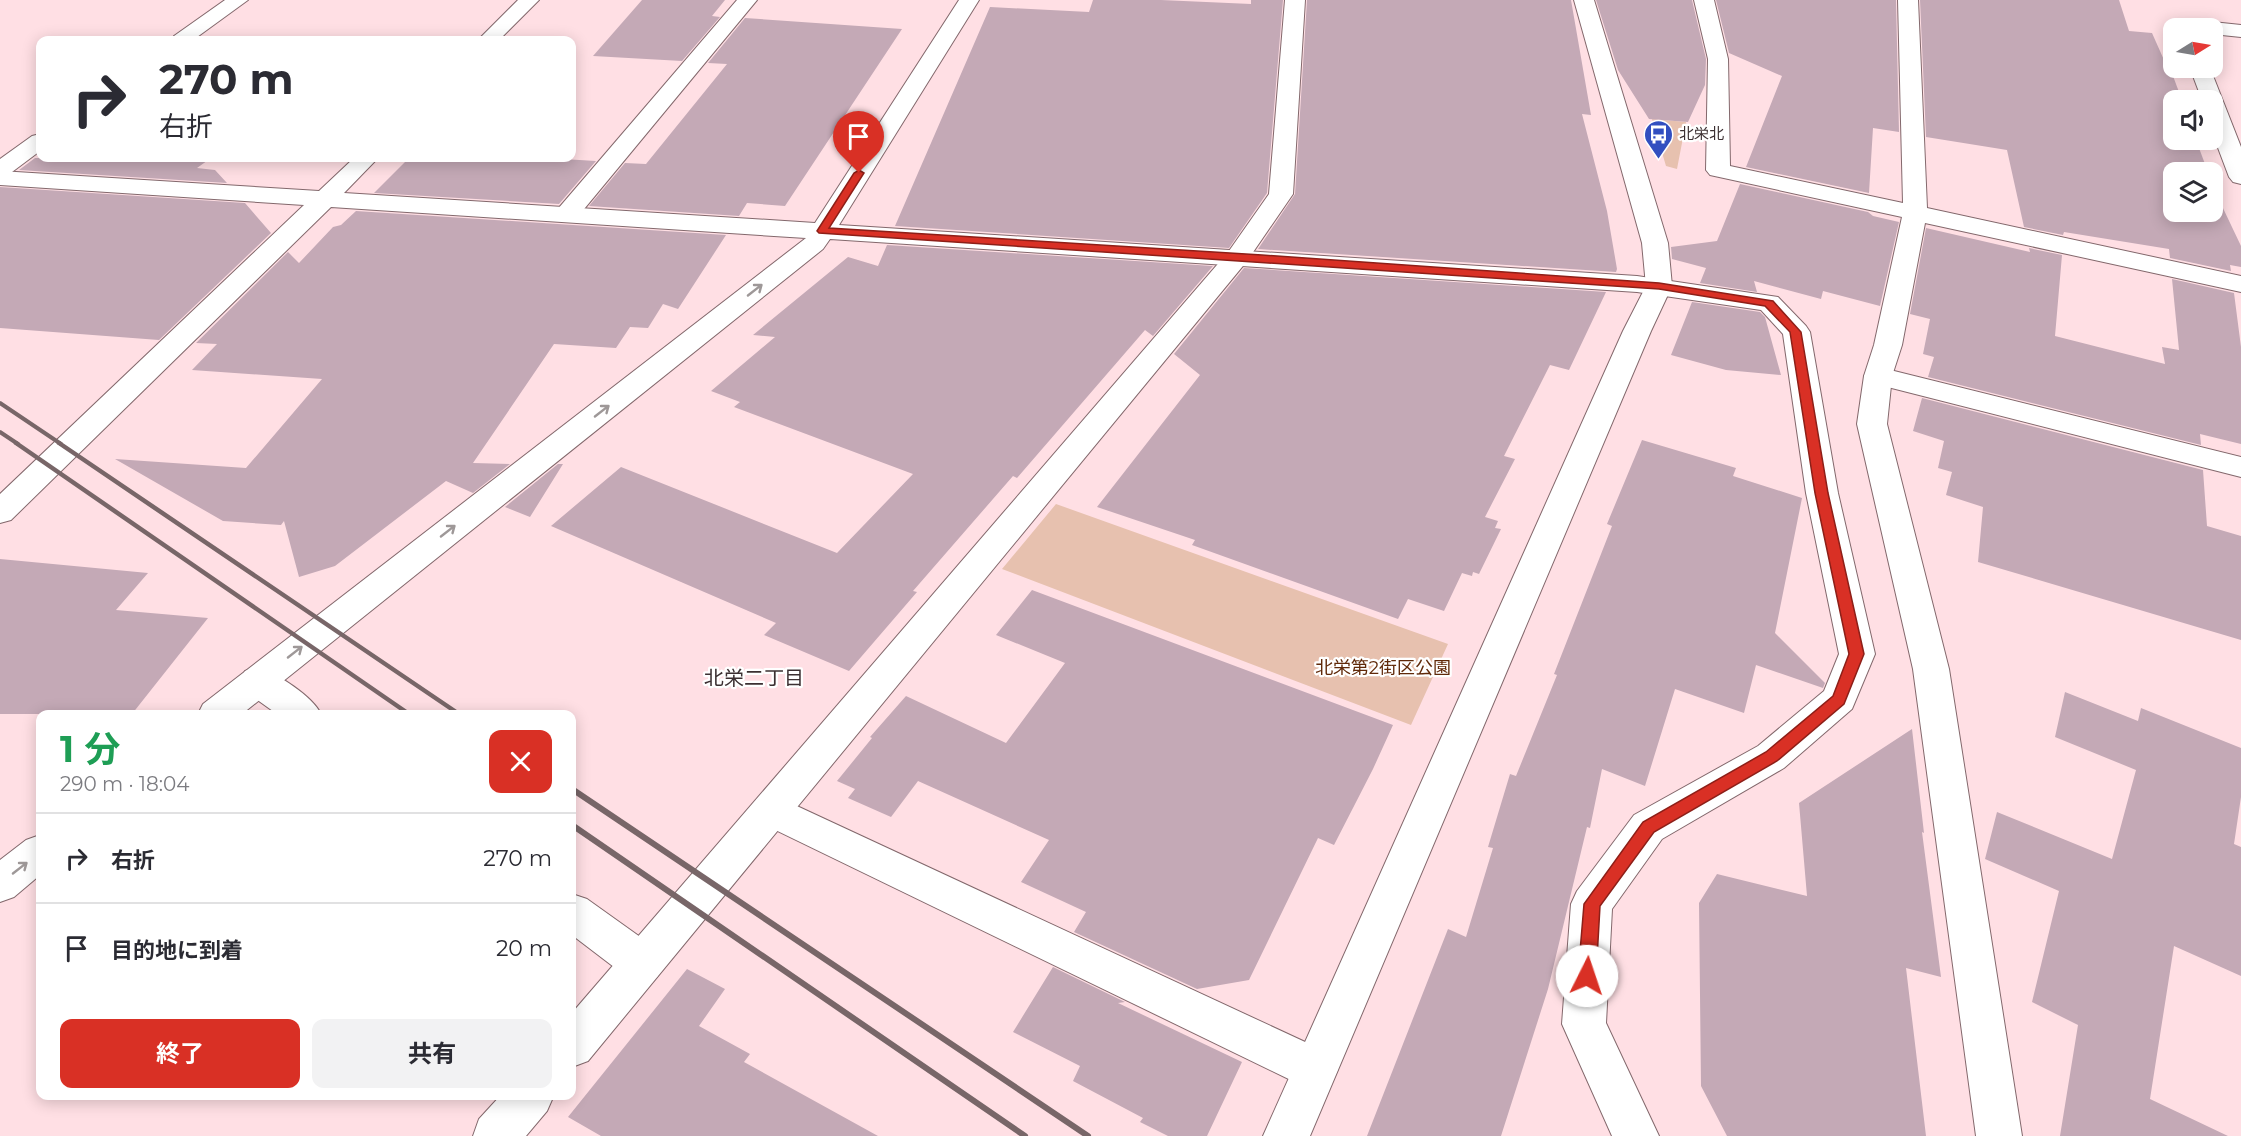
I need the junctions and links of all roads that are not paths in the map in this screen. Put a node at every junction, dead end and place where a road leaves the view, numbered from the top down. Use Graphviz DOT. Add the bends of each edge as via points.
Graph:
graph roads {
  1 [pos="238,0"];
  2 [pos="529,0"];
  3 [pos="747,0"];
  4 [pos="969,0"];
  5 [pos="1294,0"];
  6 [pos="1584,0"];
  7 [pos="1704,0"];
  8 [pos="1908,0"];
  9 [pos="2223,28"];
  10 [pos="2241,31"];
  11 [pos="187,36"];
  12 [pos="492,36"];
  13 [pos="2223,120"];
  14 [pos="2233,137"];
  15 [pos="36,144"];
  16 [pos="363,162"];
  17 [pos="0,170"];
  18 [pos="2241,177"];
  19 [pos="0,178"];
  20 [pos="324,199"];
  21 [pos="1915,213"];
  22 [pos="566,215"];
  23 [pos="822,231"];
  24 [pos="1238,256"];
  25 [pos="2241,284"];
  26 [pos="1659,286"];
  27 [pos="1878,376"];
  28 [pos="2241,467"];
  29 [pos="0,512"];
  30 [pos="258,681"];
  31 [pos="221,710"];
  32 [pos="298,710"];
  33 [pos="771,810"];
  34 [pos="36,855"];
  35 [pos="0,884"];
  36 [pos="576,915"];
  37 [pos="642,963"];
  38 [pos="576,1042"];
  39 [pos="1315,1069"];
  40 [pos="527,1100"];
  41 [pos="496,1136"];
  42 [pos="1286,1136"];
  43 [pos="1636,1136"];
  44 [pos="1999,1136"];
  1 -- 11 [label="street"];
  2 -- 12 [label="street"];
  3 -- 22 [label="street"];
  4 -- 23 [label="street"];
  5 -- 24 [label="street" via="1281,194"];
  6 -- 26 [label="street" via="1655,243"];
  7 -- 21 [label="street" via="1718,59 1718,170"];
  8 -- 21 [label="street"];
  9 -- 10 [label="street"];
  13 -- 14 [label="street"];
  14 -- 18 [label="street"];
  15 -- 17 [label="street"];
  16 -- 20 [label="street"];
  19 -- 20 [label="street"];
  20 -- 22 [label="street"];
  20 -- 29 [label="street"];
  21 -- 25 [label="street"];
  21 -- 27 [label="street"];
  22 -- 23 [label="street"];
  23 -- 24 [label="street"];
  30 -- 23 [label="street, one-way" via="814,244"];
  24 -- 26 [label="street"];
  24 -- 33 [label="street"];
  26 -- 39 [label="street"];
  26 -- 43 [label="street" via="1769,303 1796,332 1822,493 1857,654 1839,699 1771,757 1648,827 1592,904 1584,1024"];
  27 -- 28 [label="street"];
  27 -- 44 [label="street" via="1872,424 1931,669"];
  30 -- 31 [label="street"];
  30 -- 32 [label="street"];
  33 -- 37 [label="street"];
  33 -- 39 [label="street"];
  35 -- 34 [label="street, one-way"];
  36 -- 37 [label="street"];
  37 -- 38 [label="street"];
  39 -- 42 [label="street"];
  40 -- 41 [label="street"];
}
